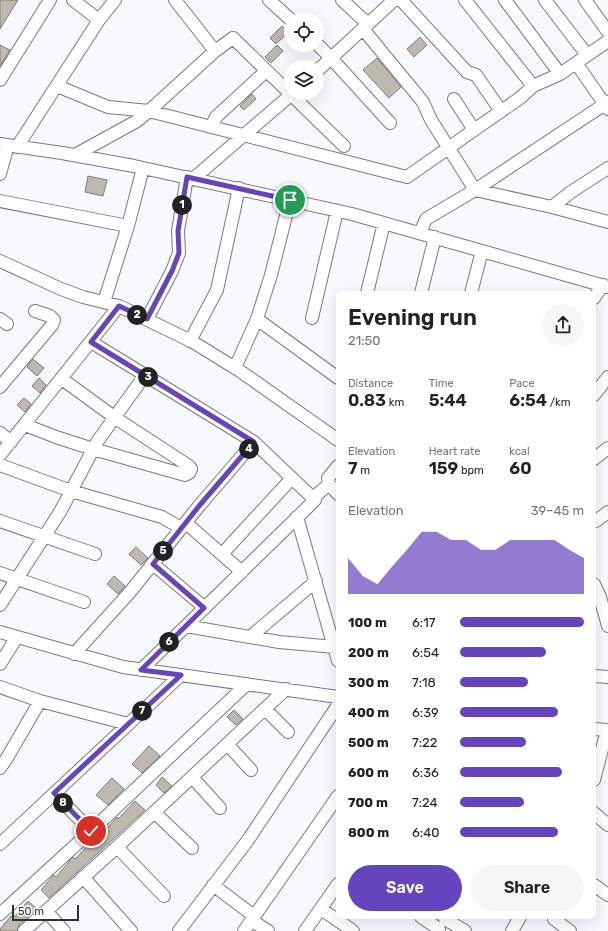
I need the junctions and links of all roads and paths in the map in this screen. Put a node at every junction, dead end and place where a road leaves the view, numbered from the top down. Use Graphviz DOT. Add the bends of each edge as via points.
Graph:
graph roads {
  1 [pos="50,0"];
  2 [pos="73,0"];
  3 [pos="115,0"];
  4 [pos="269,0"];
  5 [pos="342,0"];
  6 [pos="394,0"];
  7 [pos="402,0"];
  8 [pos="465,0"];
  9 [pos="505,0"];
  10 [pos="545,0"];
  11 [pos="585,0"];
  12 [pos="181,3"];
  13 [pos="284,14"];
  14 [pos="99,20"];
  15 [pos="365,27"];
  16 [pos="608,32"];
  17 [pos="608,41"];
  18 [pos="215,51"];
  19 [pos="324,51"];
  20 [pos="587,55"];
  21 [pos="331,58"];
  22 [pos="576,63"];
  23 [pos="324,64"];
  24 [pos="266,71"];
  25 [pos="560,74"];
  26 [pos="0,80"];
  27 [pos="57,86"];
  28 [pos="533,86"];
  29 [pos="284,87"];
  30 [pos="454,99"];
  31 [pos="285,100"];
  32 [pos="298,100"];
  33 [pos="607,105"];
  34 [pos="150,111"];
  35 [pos="501,111"];
  36 [pos="390,123"];
  37 [pos="211,127"];
  38 [pos="474,130"];
  39 [pos="244,136"];
  40 [pos="8,145"];
  41 [pos="344,146"];
  42 [pos="448,147"];
  43 [pos="75,155"];
  44 [pos="143,168"];
  45 [pos="608,168"];
  46 [pos="0,174"];
  47 [pos="190,178"];
  48 [pos="239,188"];
  49 [pos="475,190"];
  50 [pos="290,200"];
  51 [pos="0,201"];
  52 [pos="552,207"];
  53 [pos="337,211"];
  54 [pos="608,222"];
  55 [pos="384,223"];
  56 [pos="128,226"];
  57 [pos="420,233"];
  58 [pos="435,237"];
  59 [pos="482,251"];
  60 [pos="0,261"];
  61 [pos="605,286"];
  62 [pos="368,291"];
  63 [pos="422,291"];
  64 [pos="472,291"];
  65 [pos="596,296"];
  66 [pos="104,302"];
  67 [pos="119,306"];
  68 [pos="35,311"];
  69 [pos="312,318"];
  70 [pos="147,319"];
  71 [pos="257,319"];
  72 [pos="190,341"];
  73 [pos="91,342"];
  74 [pos="234,368"];
  75 [pos="336,371"];
  76 [pos="145,375"];
  77 [pos="608,377"];
  78 [pos="62,379"];
  79 [pos="2,382"];
  80 [pos="596,392"];
  81 [pos="114,417"];
  82 [pos="24,425"];
  83 [pos="0,433"];
  84 [pos="336,439"];
  85 [pos="11,442"];
  86 [pos="254,442"];
  87 [pos="608,448"];
  88 [pos="93,449"];
  89 [pos="0,456"];
  90 [pos="596,457"];
  91 [pos="0,465"];
  92 [pos="336,468"];
  93 [pos="292,478"];
  94 [pos="329,484"];
  95 [pos="71,492"];
  96 [pos="336,492"];
  97 [pos="313,498"];
  98 [pos="608,512"];
  99 [pos="297,517"];
  100 [pos="0,521"];
  101 [pos="596,521"];
  102 [pos="184,526"];
  103 [pos="44,536"];
  104 [pos="95,554"];
  105 [pos="222,554"];
  106 [pos="153,564"];
  107 [pos="242,572"];
  108 [pos="0,573"];
  109 [pos="18,578"];
  110 [pos="316,581"];
  111 [pos="596,588"];
  112 [pos="601,597"];
  113 [pos="84,602"];
  114 [pos="0,605"];
  115 [pos="204,608"];
  116 [pos="186,626"];
  117 [pos="608,626"];
  118 [pos="0,632"];
  119 [pos="17,637"];
  120 [pos="250,637"];
  121 [pos="335,647"];
  122 [pos="336,652"];
  123 [pos="74,654"];
  124 [pos="0,664"];
  125 [pos="141,670"];
  126 [pos="181,675"];
  127 [pos="596,676"];
  128 [pos="608,677"];
  129 [pos="247,684"];
  130 [pos="0,687"];
  131 [pos="286,689"];
  132 [pos="336,696"];
  133 [pos="40,701"];
  134 [pos="265,708"];
  135 [pos="336,708"];
  136 [pos="128,724"];
  137 [pos="596,729"];
  138 [pos="607,730"];
  139 [pos="288,732"];
  140 [pos="227,744"];
  141 [pos="0,768"];
  142 [pos="251,770"];
  143 [pos="596,772"];
  144 [pos="192,777"];
  145 [pos="54,793"];
  146 [pos="336,799"];
  147 [pos="220,808"];
  148 [pos="154,812"];
  149 [pos="596,815"];
  150 [pos="608,826"];
  151 [pos="91,831"];
  152 [pos="0,844"];
  153 [pos="117,847"];
  154 [pos="192,848"];
  155 [pos="83,877"];
  156 [pos="213,885"];
  157 [pos="596,886"];
  158 [pos="336,887"];
  159 [pos="608,895"];
  160 [pos="164,896"];
  161 [pos="321,909"];
  162 [pos="46,911"];
  163 [pos="0,914"];
  164 [pos="253,918"];
  165 [pos="427,919"];
  166 [pos="519,919"];
  167 [pos="554,919"];
  168 [pos="442,924"];
  169 [pos="24,931"];
  170 [pos="64,931"];
  171 [pos="131,931"];
  172 [pos="179,931"];
  173 [pos="244,931"];
  174 [pos="268,931"];
  175 [pos="305,931"];
  176 [pos="353,931"];
  177 [pos="465,931"];
  178 [pos="512,931"];
  179 [pos="570,931"];
  1 -- 26 [label="street"];
  2 -- 14 [label="street"];
  3 -- 14 [label="street"];
  4 -- 13 [label="street"];
  5 -- 15 [label="street"];
  6 -- 15 [label="street"];
  7 -- 35 [label="street" via="466,72 476,75"];
  8 -- 28 [label="street"];
  9 -- 25 [label="street"];
  10 -- 20 [label="street"];
  11 -- 16 [label="street"];
  12 -- 18 [label="street"];
  14 -- 27 [label="street"];
  15 -- 21 [label="street"];
  15 -- 42 [label="street" via="423,102"];
  17 -- 20 [label="street"];
  18 -- 24 [label="street" via="233,38"];
  18 -- 34 [label="street"];
  19 -- 21 [label="street"];
  20 -- 22 [label="street"];
  21 -- 23 [label="street"];
  21 -- 36 [label="street"];
  22 -- 25 [label="street"];
  22 -- 33 [label="street"];
  24 -- 29 [label="street"];
  24 -- 37 [label="street" via="216,117"];
  25 -- 28 [label="street"];
  27 -- 34 [label="street" via="108,107"];
  27 -- 40 [label="street"];
  28 -- 35 [label="street"];
  30 -- 38 [label="street"];
  31 -- 39 [label="street"];
  32 -- 41 [label="street"];
  33 -- 49 [label="street"];
  34 -- 37 [label="street"];
  34 -- 43 [label="street" via="137,121"];
  35 -- 38 [label="street"];
  37 -- 39 [label="street"];
  38 -- 42 [label="street"];
  39 -- 42 [label="street" via="408,177"];
  39 -- 47 [label="street"];
  40 -- 43 [label="street"];
  40 -- 46 [label="street"];
  42 -- 49 [label="street"];
  43 -- 44 [label="street"];
  44 -- 47 [label="street"];
  44 -- 56 [label="street"];
  45 -- 52 [label="street"];
  47 -- 48 [label="street"];
  47 -- 70 [label="street" via="178,231 179,253"];
  48 -- 50 [label="street"];
  48 -- 72 [label="street" via="217,290"];
  49 -- 52 [label="street"];
  49 -- 57 [label="street" via="426,219"];
  50 -- 53 [label="street"];
  50 -- 71 [label="street"];
  51 -- 56 [label="street"];
  52 -- 54 [label="street"];
  53 -- 55 [label="street"];
  53 -- 69 [label="street"];
  55 -- 57 [label="street"];
  55 -- 62 [label="street"];
  56 -- 66 [label="street"];
  57 -- 58 [label="street"];
  58 -- 59 [label="street"];
  58 -- 63 [label="street"];
  59 -- 61 [label="street"];
  59 -- 64 [label="street"];
  60 -- 66 [label="street" via="61,289"];
  61 -- 65 [label="street"];
  66 -- 67 [label="street"];
  67 -- 70 [label="street"];
  67 -- 73 [label="street"];
  68 -- 79 [label="street" via="50,316 54,320 52,325"];
  70 -- 72 [label="street"];
  71 -- 74 [label="street"];
  71 -- 75 [label="street"];
  72 -- 74 [label="street"];
  73 -- 76 [label="street"];
  73 -- 78 [label="street"];
  74 -- 84 [label="street"];
  76 -- 81 [label="street"];
  76 -- 86 [label="street"];
  77 -- 80 [label="street"];
  78 -- 81 [label="street"];
  78 -- 82 [label="street"];
  81 -- 88 [label="street"];
  81 -- 88 [label="street" via="191,467 190,473 185,475"];
  82 -- 85 [label="street"];
  82 -- 88 [label="street"];
  83 -- 85 [label="street"];
  85 -- 89 [label="street"];
  86 -- 93 [label="street"];
  86 -- 102 [label="street"];
  87 -- 90 [label="street"];
  88 -- 95 [label="street"];
  91 -- 95 [label="street"];
  92 -- 94 [label="street" via="328,478"];
  93 -- 97 [label="street"];
  93 -- 105 [label="street"];
  94 -- 96 [label="street"];
  94 -- 97 [label="street"];
  95 -- 102 [label="street"];
  95 -- 103 [label="street"];
  97 -- 99 [label="street" via="315,500"];
  98 -- 101 [label="street"];
  99 -- 107 [label="street"];
  99 -- 110 [label="street"];
  100 -- 103 [label="street"];
  102 -- 105 [label="street"];
  102 -- 106 [label="street"];
  103 -- 104 [label="street"];
  103 -- 109 [label="street"];
  105 -- 107 [label="street"];
  106 -- 115 [label="street"];
  106 -- 123 [label="street"];
  107 -- 115 [label="street"];
  108 -- 109 [label="street"];
  109 -- 113 [label="street"];
  109 -- 114 [label="street"];
  110 -- 120 [label="street"];
  110 -- 121 [label="street"];
  111 -- 112 [label="street"];
  112 -- 117 [label="street"];
  115 -- 116 [label="street"];
  116 -- 120 [label="street"];
  116 -- 125 [label="street"];
  118 -- 119 [label="street"];
  119 -- 123 [label="street"];
  119 -- 124 [label="street"];
  120 -- 121 [label="street"];
  121 -- 122 [label="street"];
  123 -- 125 [label="street"];
  125 -- 126 [label="street"];
  126 -- 129 [label="street"];
  126 -- 136 [label="street"];
  127 -- 128 [label="street"];
  129 -- 131 [label="street"];
  129 -- 151 [label="street"];
  130 -- 133 [label="street"];
  131 -- 132 [label="street"];
  131 -- 134 [label="street"];
  133 -- 136 [label="street"];
  133 -- 141 [label="street"];
  134 -- 139 [label="street"];
  134 -- 140 [label="street"];
  135 -- 156 [label="street" via="248,840"];
  136 -- 145 [label="street"];
  137 -- 138 [label="street"];
  138 -- 143 [label="street"];
  140 -- 142 [label="street"];
  140 -- 144 [label="street"];
  144 -- 147 [label="street"];
  144 -- 148 [label="street"];
  145 -- 151 [label="street"];
  145 -- 152 [label="street"];
  146 -- 164 [label="street"];
  148 -- 153 [label="street"];
  148 -- 154 [label="street"];
  149 -- 150 [label="street"];
  151 -- 163 [label="street"];
  153 -- 155 [label="street"];
  153 -- 160 [label="street"];
  155 -- 162 [label="street"];
  155 -- 171 [label="street"];
  156 -- 164 [label="street"];
  156 -- 172 [label="street"];
  157 -- 159 [label="street"];
  158 -- 161 [label="street"];
  161 -- 175 [label="street"];
  161 -- 176 [label="street"];
  162 -- 169 [label="street"];
  162 -- 170 [label="street"];
  164 -- 173 [label="street"];
  164 -- 174 [label="street"];
  165 -- 168 [label="street"];
  166 -- 178 [label="street"];
  167 -- 179 [label="street"];
  168 -- 177 [label="street"];
}
